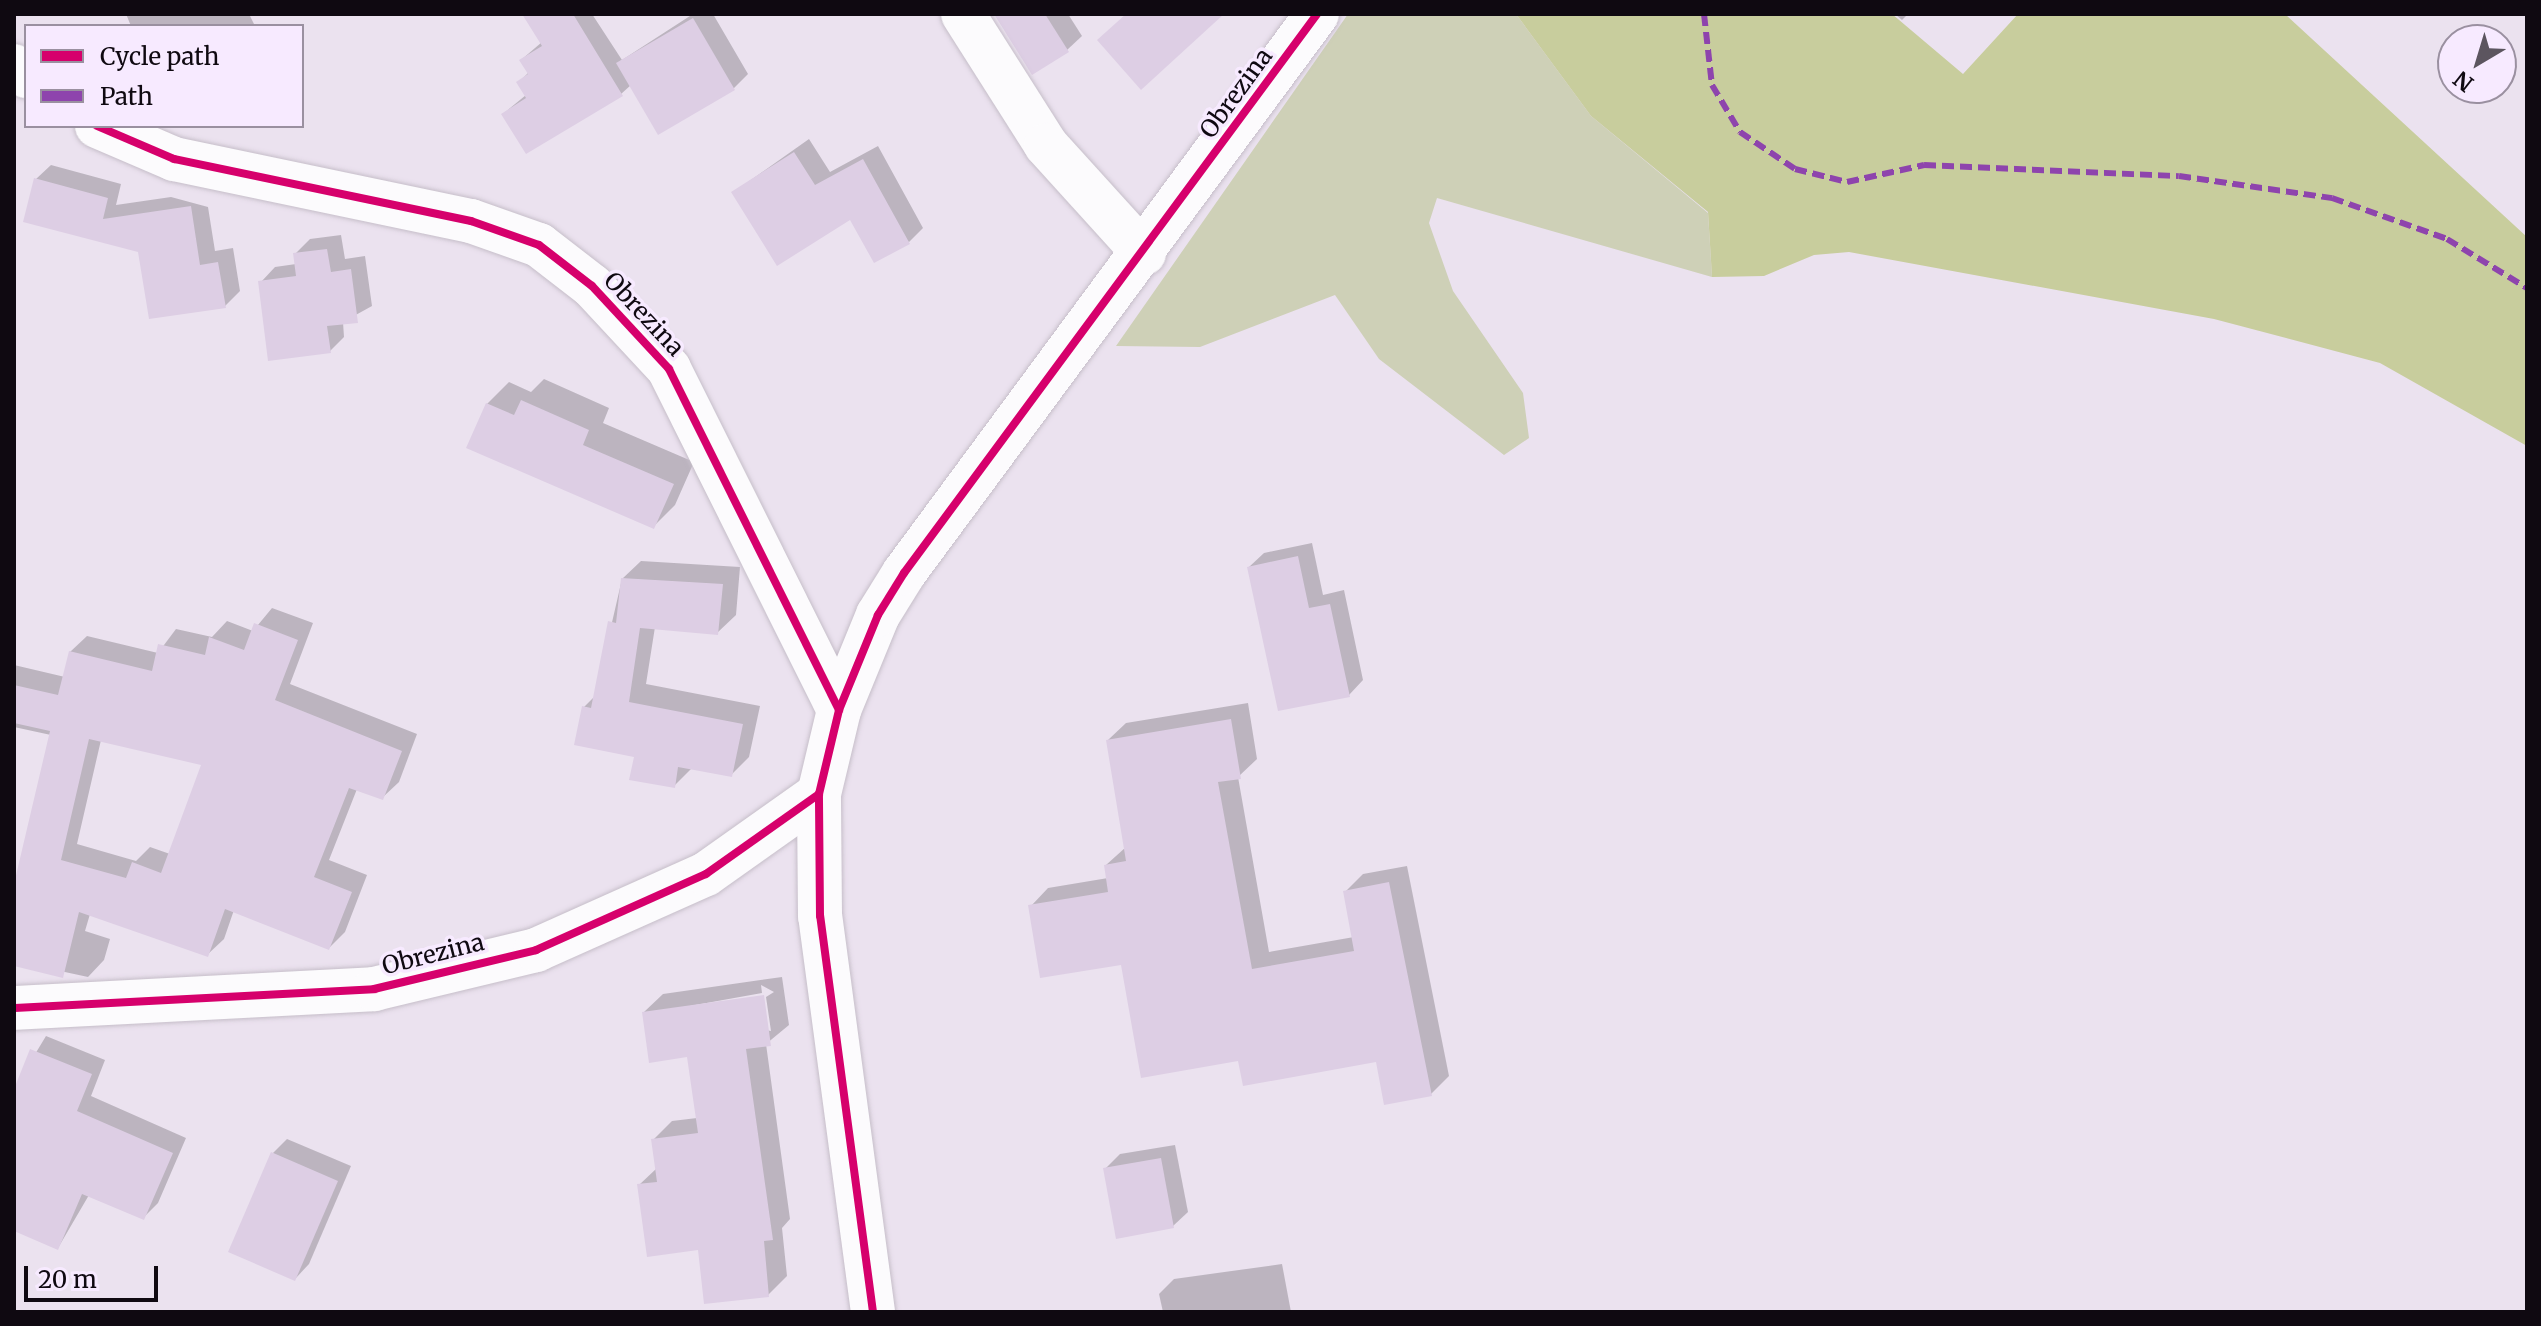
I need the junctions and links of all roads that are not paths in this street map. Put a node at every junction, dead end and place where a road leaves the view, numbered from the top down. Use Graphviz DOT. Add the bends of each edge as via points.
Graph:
graph roads {
  1 [pos="963,14"];
  2 [pos="1317,14"];
  3 [pos="102,128"];
  4 [pos="1144,253"];
  5 [pos="839,710"];
  6 [pos="819,794"];
  7 [pos="14,1008"];
  8 [pos="873,1312"];
  1 -- 4 [label="street" via="1046,145"];
  2 -- 4 [label="street, Obrezina"];
  3 -- 5 [label="street, Obrezina" via="174,159 471,221 539,245 582,278 669,369"];
  4 -- 5 [label="street, Obrezina" via="904,573 878,615"];
  5 -- 6 [label="street, Obrezina"];
  6 -- 7 [label="street, Obrezina" via="706,874 536,950 374,989"];
  6 -- 8 [label="street, Obrezina" via="820,916"];
}
